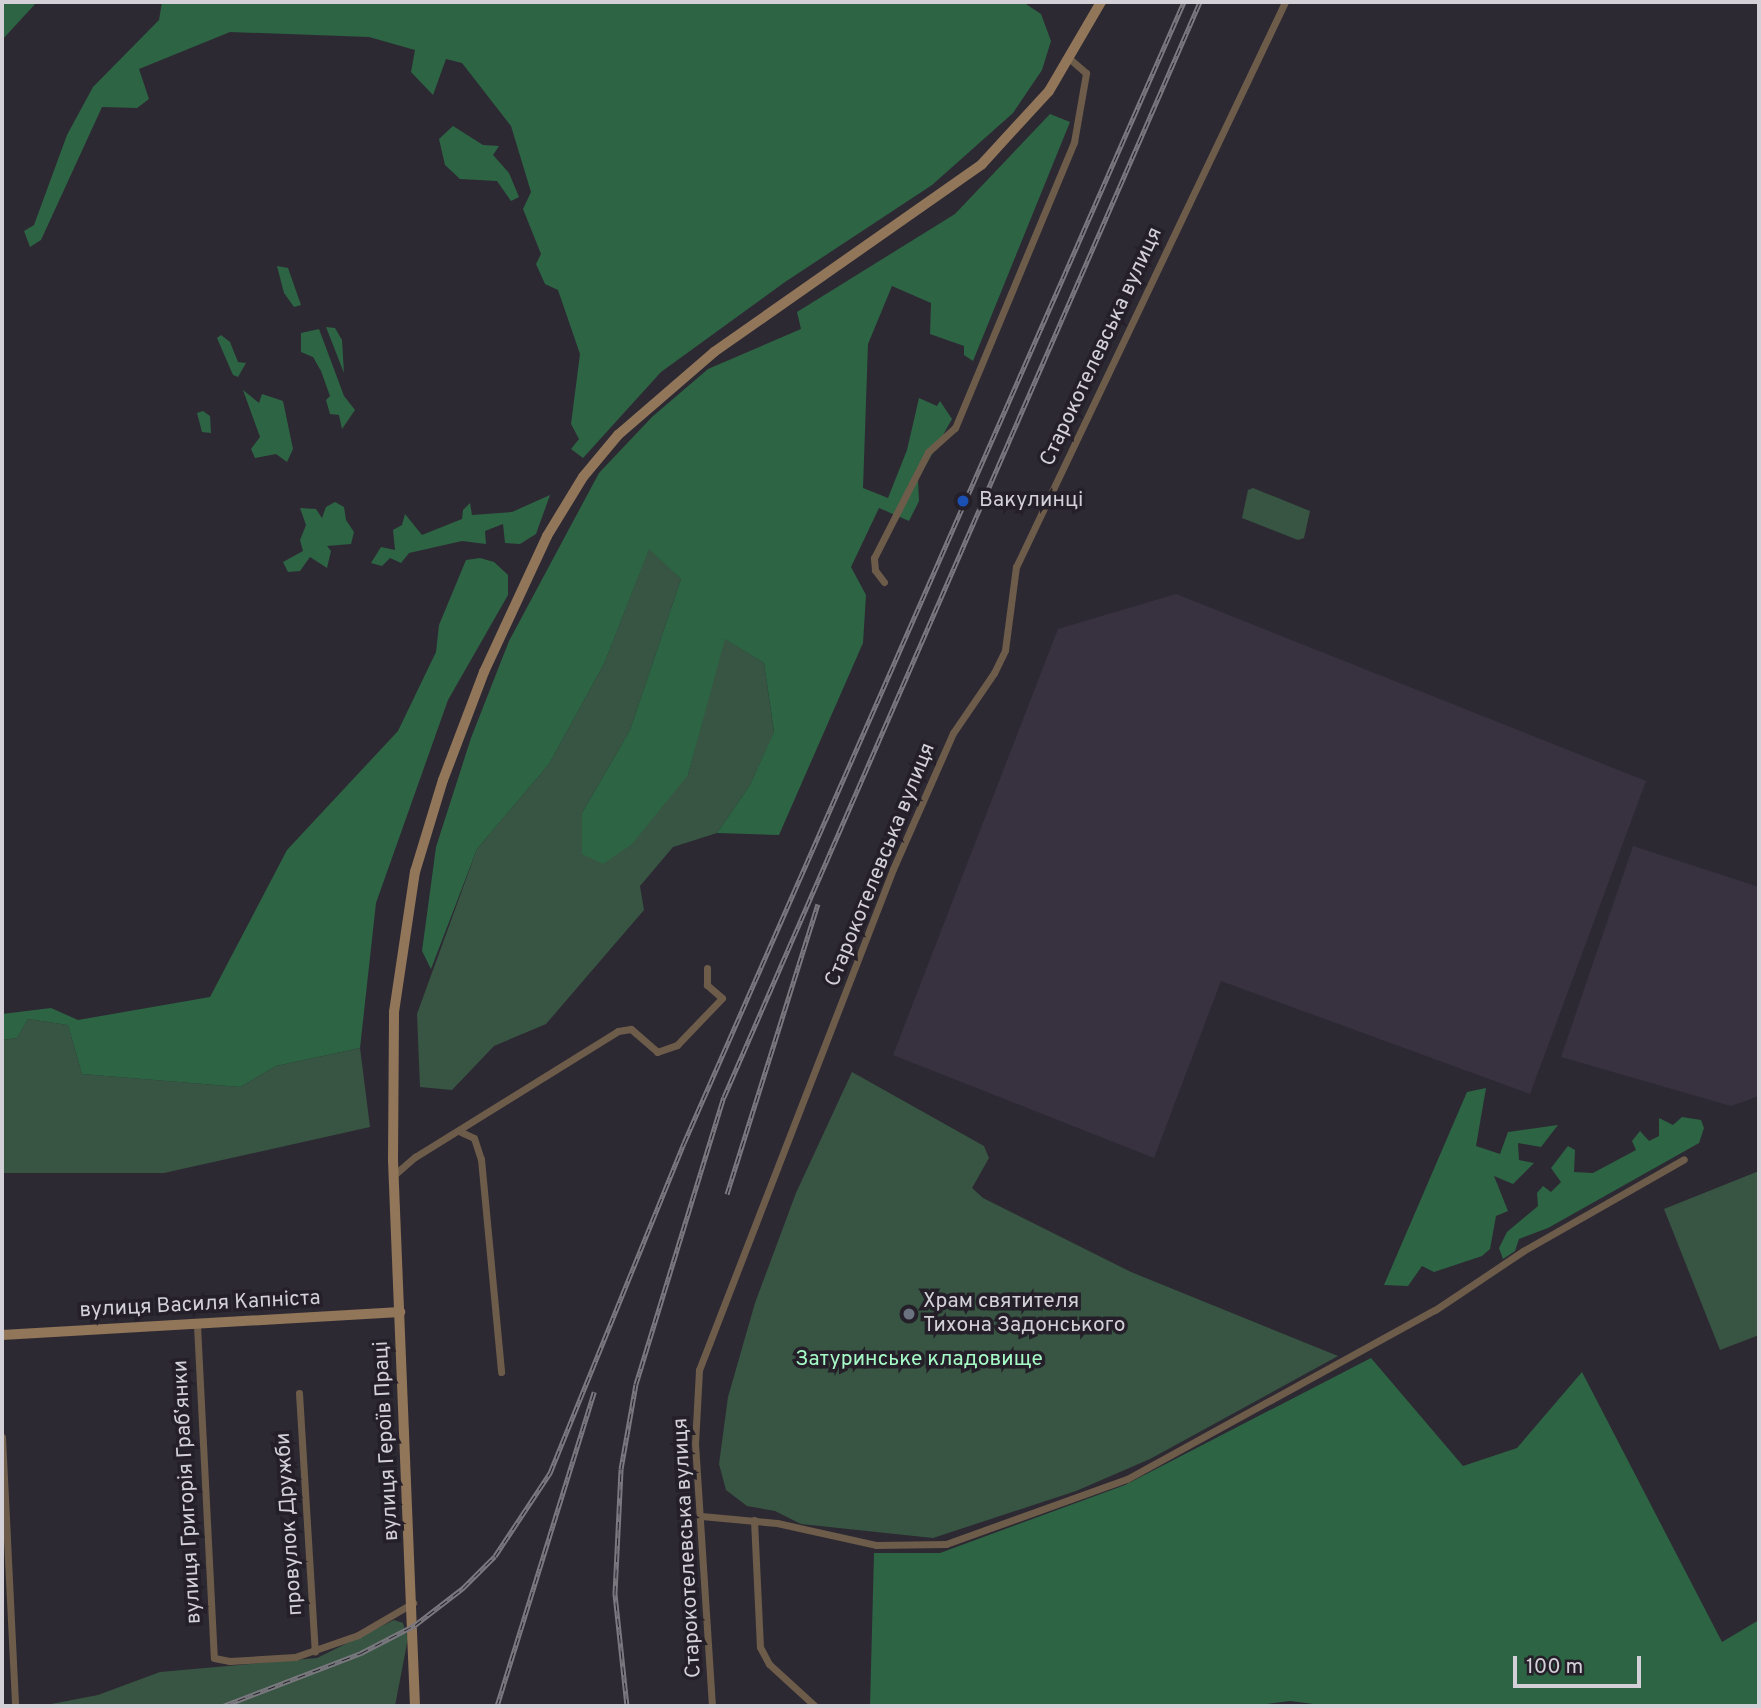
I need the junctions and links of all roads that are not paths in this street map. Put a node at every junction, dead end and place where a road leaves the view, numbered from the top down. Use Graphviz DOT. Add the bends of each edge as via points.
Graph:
graph roads {
  1 [pos="1101,2"];
  2 [pos="1285,2"];
  3 [pos="1069,58"];
  4 [pos="884,582"];
  5 [pos="708,968"];
  6 [pos="461,1132"];
  7 [pos="1684,1159"];
  8 [pos="394,1175"];
  9 [pos="400,1312"];
  10 [pos="197,1325"];
  11 [pos="2,1335"];
  12 [pos="501,1373"];
  13 [pos="299,1393"];
  14 [pos="2,1437"];
  15 [pos="701,1516"];
  16 [pos="754,1520"];
  17 [pos="414,1603"];
  18 [pos="316,1652"];
  19 [pos="15,1706"];
  20 [pos="415,1706"];
  21 [pos="712,1706"];
  22 [pos="815,1706"];
  1 -- 3 [label="main road, вулиця Героїв Праці"];
  2 -- 15 [label="street, Старокотелевська вулиця" via="1016,567 1005,650 995,673 953,733 893,869 699,1370 695,1444"];
  3 -- 4 [label="street" via="1086,74 1074,142 955,428 928,452 874,558 874,570"];
  3 -- 8 [label="main road, вулиця Героїв Праці" via="1031,112 982,164 681,377 618,435 583,477 547,536 507,618 428,824 400,959 391,1109"];
  5 -- 6 [label="street" via="707,985 722,998 677,1045 657,1052 631,1029 618,1031"];
  6 -- 8 [label="street" via="415,1157"];
  6 -- 12 [label="street" via="474,1139 481,1159"];
  7 -- 16 [label="street" via="1542,1239 1435,1310 1127,1479 946,1544 876,1545"];
  8 -- 9 [label="main road, вулиця Героїв Праці"];
  9 -- 10 [label="main road, вулиця Василя Капніста"];
  9 -- 17 [label="main road, вулиця Героїв Праці"];
  10 -- 11 [label="main road, вулиця Василя Капніста"];
  10 -- 18 [label="street, вулиця Григорія Грабʼянки" via="214,1658 230,1661"];
  13 -- 18 [label="street, провулок Дружби"];
  14 -- 19 [label="street"];
  15 -- 16 [label="street"];
  15 -- 21 [label="street, Старокотелевська вулиця"];
  16 -- 22 [label="street" via="760,1647 769,1664"];
  17 -- 18 [label="street"];
  17 -- 20 [label="main road, вулиця Героїв Праці"];
}
